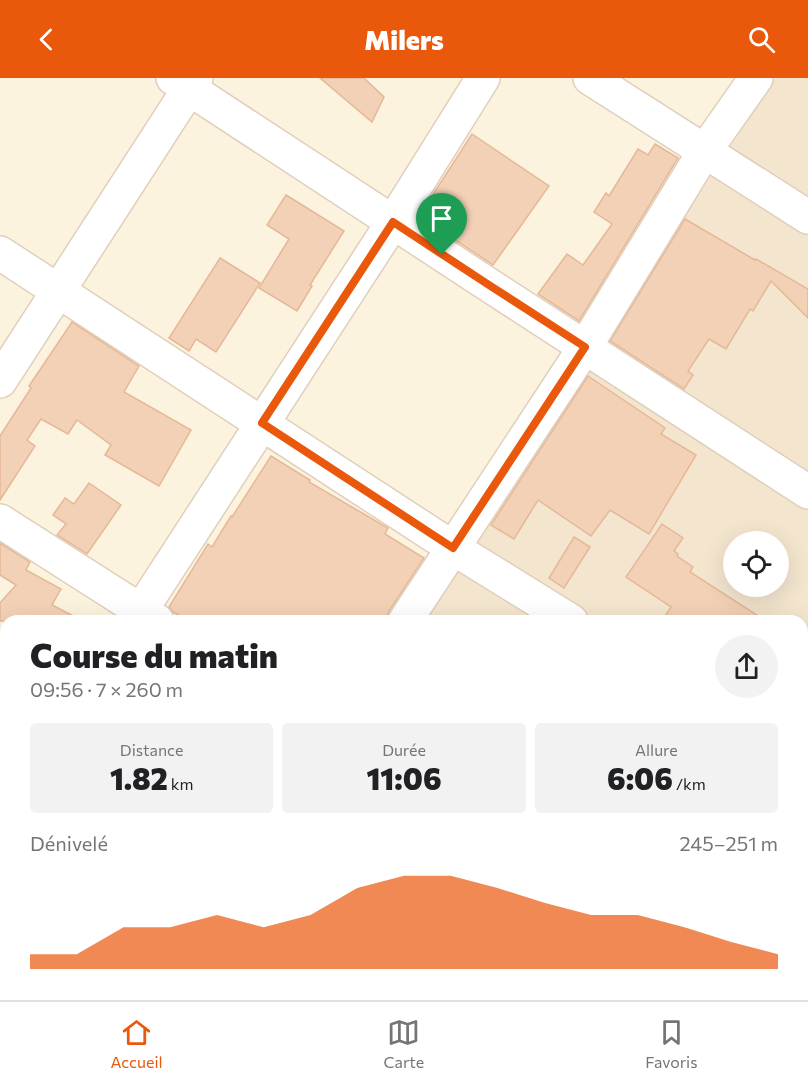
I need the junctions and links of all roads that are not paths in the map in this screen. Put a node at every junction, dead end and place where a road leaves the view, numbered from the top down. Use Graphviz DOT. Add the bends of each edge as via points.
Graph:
graph roads {
  1 [pos="483,78"];
  2 [pos="756,78"];
  3 [pos="598,80"];
  4 [pos="186,82"];
  5 [pos="704,152"];
  6 [pos="808,217"];
  7 [pos="393,222"];
  8 [pos="0,253"];
  9 [pos="58,291"];
  10 [pos="585,347"];
  11 [pos="0,381"];
  12 [pos="262,423"];
  13 [pos="808,492"];
  14 [pos="0,521"];
  15 [pos="453,548"];
  16 [pos="140,615"];
  17 [pos="146,615"];
  18 [pos="409,615"];
  19 [pos="561,615"];
  1 -- 7 [label="street"];
  2 -- 5 [label="street"];
  3 -- 5 [label="street"];
  4 -- 7 [label="street"];
  4 -- 9 [label="street"];
  5 -- 6 [label="street"];
  5 -- 10 [label="street"];
  7 -- 10 [label="street"];
  7 -- 12 [label="street"];
  8 -- 9 [label="street"];
  9 -- 11 [label="street"];
  9 -- 12 [label="street"];
  10 -- 13 [label="street"];
  10 -- 15 [label="street"];
  12 -- 15 [label="street"];
  12 -- 17 [label="street"];
  14 -- 16 [label="street"];
  15 -- 18 [label="street"];
  15 -- 19 [label="street"];
}
